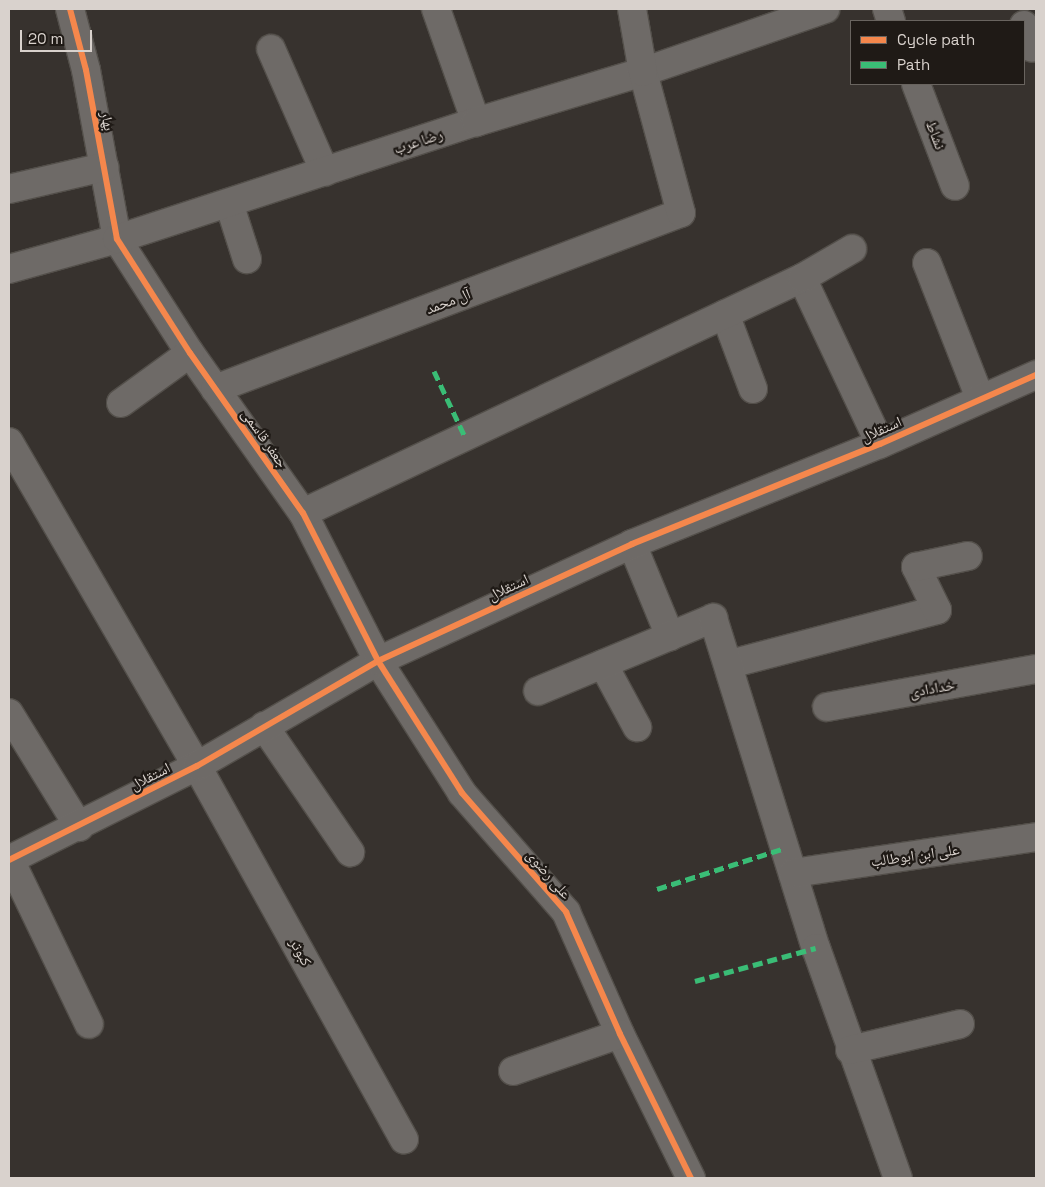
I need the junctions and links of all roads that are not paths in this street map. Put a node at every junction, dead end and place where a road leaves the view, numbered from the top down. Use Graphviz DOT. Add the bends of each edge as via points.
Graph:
graph roads {
  1 [pos="70,9"];
  2 [pos="436,9"];
  3 [pos="632,9"];
  4 [pos="825,9"];
  5 [pos="271,49"];
  6 [pos="643,72"];
  7 [pos="916,85"];
  8 [pos="476,122"];
  9 [pos="104,167"];
  10 [pos="325,172"];
  11 [pos="956,186"];
  12 [pos="9,189"];
  13 [pos="229,203"];
  14 [pos="117,239"];
  15 [pos="852,249"];
  16 [pos="247,258"];
  17 [pos="927,264"];
  18 [pos="9,269"];
  19 [pos="802,278"];
  20 [pos="725,314"];
  21 [pos="190,353"];
  22 [pos="1036,375"];
  23 [pos="753,389"];
  24 [pos="215,390"];
  25 [pos="980,398"];
  26 [pos="122,403"];
  27 [pos="9,442"];
  28 [pos="880,444"];
  29 [pos="303,513"];
  30 [pos="632,544"];
  31 [pos="968,556"];
  32 [pos="670,636"];
  33 [pos="378,661"];
  34 [pos="603,664"];
  35 [pos="730,664"];
  36 [pos="1036,669"];
  37 [pos="538,691"];
  38 [pos="827,706"];
  39 [pos="9,713"];
  40 [pos="264,726"];
  41 [pos="637,727"];
  42 [pos="197,766"];
  43 [pos="79,827"];
  44 [pos="1036,837"];
  45 [pos="350,852"];
  46 [pos="9,860"];
  47 [pos="793,873"];
  48 [pos="89,1024"];
  49 [pos="960,1024"];
  50 [pos="620,1034"];
  51 [pos="850,1050"];
  52 [pos="513,1071"];
  53 [pos="404,1139"];
  54 [pos="691,1178"];
  55 [pos="898,1178"];
  1 -- 9 [label="street, بهار" via="86,70"];
  2 -- 8 [label="street"];
  3 -- 6 [label="street"];
  4 -- 6 [label="street, رضا عرب"];
  5 -- 10 [label="street"];
  6 -- 8 [label="street, رضا عرب"];
  6 -- 24 [label="street, آل محمد" via="681,213"];
  7 -- 11 [label="street, نشاط"];
  8 -- 10 [label="street, رضا عرب"];
  9 -- 12 [label="street"];
  9 -- 14 [label="street, بهار"];
  10 -- 13 [label="street, رضا عرب"];
  13 -- 14 [label="street, رضا عرب"];
  13 -- 16 [label="street"];
  14 -- 18 [label="street, رضا عرب"];
  14 -- 21 [label="street, جعفر قاسمی"];
  15 -- 19 [label="street"];
  17 -- 25 [label="street"];
  19 -- 20 [label="street"];
  19 -- 28 [label="street"];
  20 -- 23 [label="street"];
  20 -- 29 [label="street"];
  21 -- 24 [label="street, جعفر قاسمی"];
  21 -- 26 [label="street"];
  22 -- 25 [label="street, استقلال"];
  24 -- 29 [label="street, جعفر قاسمی"];
  25 -- 28 [label="street, استقلال"];
  27 -- 42 [label="street, کبوتر"];
  28 -- 30 [label="street, استقلال"];
  29 -- 33 [label="street, جعفر قاسمی"];
  30 -- 32 [label="street"];
  30 -- 33 [label="street, استقلال"];
  31 -- 35 [label="street" via="916,566 937,610"];
  32 -- 34 [label="street"];
  32 -- 35 [label="street" via="713,618"];
  33 -- 40 [label="street, استقلال"];
  33 -- 50 [label="street, علی رضوی" via="462,793 566,912"];
  34 -- 37 [label="street"];
  34 -- 41 [label="street"];
  35 -- 47 [label="street"];
  36 -- 38 [label="street, خدادادی"];
  39 -- 43 [label="street"];
  40 -- 42 [label="street, استقلال"];
  40 -- 45 [label="street"];
  42 -- 43 [label="street, استقلال"];
  42 -- 53 [label="street, کبوتر"];
  43 -- 46 [label="street, استقلال"];
  44 -- 47 [label="street, علی ابن ابوطالب"];
  46 -- 48 [label="street"];
  47 -- 51 [label="street"];
  49 -- 51 [label="street"];
  50 -- 52 [label="street"];
  50 -- 54 [label="street, علی رضوی"];
  51 -- 55 [label="street"];
}
